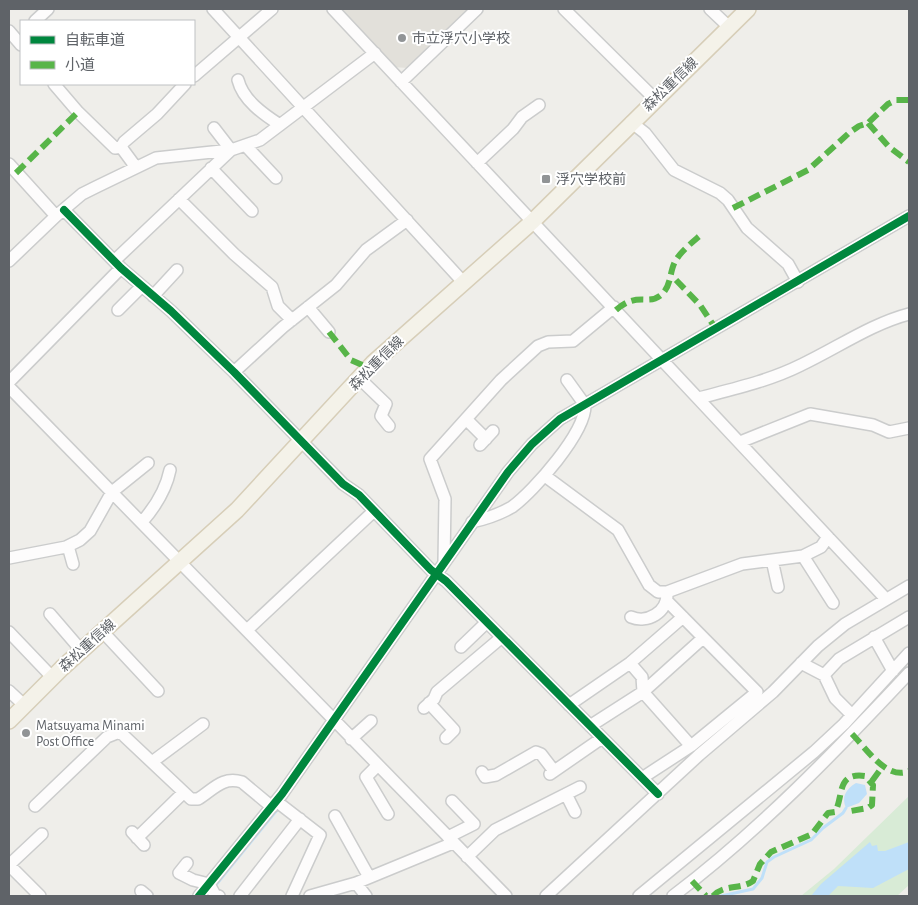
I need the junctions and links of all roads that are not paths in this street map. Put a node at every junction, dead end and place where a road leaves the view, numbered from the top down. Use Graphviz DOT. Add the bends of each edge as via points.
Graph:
graph roads {
  1 [pos="48,9"];
  2 [pos="213,9"];
  3 [pos="272,9"];
  4 [pos="333,9"];
  5 [pos="477,9"];
  6 [pos="564,9"];
  7 [pos="710,9"];
  8 [pos="748,9"];
  9 [pos="36,20"];
  10 [pos="729,27"];
  11 [pos="9,31"];
  12 [pos="240,37"];
  13 [pos="20,41"];
  14 [pos="374,53"];
  15 [pos="195,75"];
  16 [pos="238,80"];
  17 [pos="401,82"];
  18 [pos="55,85"];
  19 [pos="184,85"];
  20 [pos="655,99"];
  21 [pos="539,105"];
  22 [pos="304,107"];
  23 [pos="631,122"];
  24 [pos="280,125"];
  25 [pos="214,128"];
  26 [pos="246,146"];
  27 [pos="121,147"];
  28 [pos="231,150"];
  29 [pos="477,163"];
  30 [pos="9,164"];
  31 [pos="135,166"];
  32 [pos="211,168"];
  33 [pos="276,178"];
  34 [pos="179,199"];
  35 [pos="252,211"];
  36 [pos="60,213"];
  37 [pos="909,216"];
  38 [pos="407,220"];
  39 [pos="532,222"];
  40 [pos="11,253"];
  41 [pos="118,264"];
  42 [pos="177,270"];
  43 [pos="798,282"];
  44 [pos="464,283"];
  45 [pos="142,286"];
  46 [pos="153,296"];
  47 [pos="308,307"];
  48 [pos="614,307"];
  49 [pos="118,310"];
  50 [pos="909,314"];
  51 [pos="292,320"];
  52 [pos="329,332"];
  53 [pos="663,360"];
  54 [pos="234,372"];
  55 [pos="359,378"];
  56 [pos="566,380"];
  57 [pos="9,382"];
  58 [pos="9,387"];
  59 [pos="699,398"];
  60 [pos="585,405"];
  61 [pos="466,419"];
  62 [pos="389,426"];
  63 [pos="909,428"];
  64 [pos="486,438"];
  65 [pos="301,441"];
  66 [pos="740,442"];
  67 [pos="148,463"];
  68 [pos="170,470"];
  69 [pos="544,476"];
  70 [pos="112,492"];
  71 [pos="374,511"];
  72 [pos="142,522"];
  73 [pos="472,522"];
  74 [pos="828,536"];
  75 [pos="68,546"];
  76 [pos="803,556"];
  77 [pos="9,558"];
  78 [pos="772,560"];
  79 [pos="181,562"];
  80 [pos="444,562"];
  81 [pos="73,564"];
  82 [pos="436,574"];
  83 [pos="909,586"];
  84 [pos="778,587"];
  85 [pos="667,596"];
  86 [pos="886,599"];
  87 [pos="833,603"];
  88 [pos="50,614"];
  89 [pos="631,617"];
  90 [pos="683,617"];
  91 [pos="909,617"];
  92 [pos="487,622"];
  93 [pos="247,630"];
  94 [pos="102,631"];
  95 [pos="9,632"];
  96 [pos="502,637"];
  97 [pos="874,637"];
  98 [pos="703,638"];
  99 [pos="461,647"];
  100 [pos="82,650"];
  101 [pos="909,653"];
  102 [pos="630,663"];
  103 [pos="801,663"];
  104 [pos="893,671"];
  105 [pos="909,673"];
  106 [pos="824,675"];
  107 [pos="52,677"];
  108 [pos="9,691"];
  109 [pos="158,692"];
  110 [pos="643,692"];
  111 [pos="569,705"];
  112 [pos="24,706"];
  113 [pos="852,715"];
  114 [pos="333,719"];
  115 [pos="9,721"];
  116 [pos="371,721"];
  117 [pos="204,724"];
  118 [pos="590,726"];
  119 [pos="446,738"];
  120 [pos="602,738"];
  121 [pos="352,739"];
  122 [pos="691,746"];
  123 [pos="152,762"];
  124 [pos="377,766"];
  125 [pos="482,772"];
  126 [pos="642,778"];
  127 [pos="580,787"];
  128 [pos="183,793"];
  129 [pos="566,794"];
  130 [pos="658,794"];
  131 [pos="452,801"];
  132 [pos="274,804"];
  133 [pos="36,806"];
  134 [pos="575,812"];
  135 [pos="388,814"];
  136 [pos="300,819"];
  137 [pos="42,834"];
  138 [pos="320,835"];
  139 [pos="137,838"];
  140 [pos="450,840"];
  141 [pos="467,857"];
  142 [pos="187,863"];
  143 [pos="10,869"];
  144 [pos="369,877"];
  145 [pos="356,882"];
  146 [pos="209,884"];
  147 [pos="40,896"];
  148 [pos="199,896"];
  149 [pos="219,896"];
  150 [pos="240,896"];
  151 [pos="292,896"];
  152 [pos="310,896"];
  153 [pos="366,896"];
  154 [pos="506,896"];
  155 [pos="546,896"];
  156 [pos="639,896"];
  157 [pos="673,896"];
  1 -- 9 [label="street"];
  2 -- 12 [label="street"];
  3 -- 12 [label="street"];
  4 -- 14 [label="street"];
  5 -- 17 [label="street"];
  6 -- 20 [label="street"];
  7 -- 10 [label="street"];
  8 -- 10 [label="main road, 森松重信線"];
  10 -- 20 [label="main road, 森松重信線"];
  11 -- 13 [label="street"];
  12 -- 15 [label="street"];
  12 -- 22 [label="street"];
  14 -- 17 [label="street"];
  14 -- 22 [label="street"];
  16 -- 24 [label="street" via="240,89 254,105"];
  17 -- 29 [label="street"];
  18 -- 27 [label="street" via="115,148"];
  19 -- 27 [label="street"];
  20 -- 23 [label="main road, 森松重信線"];
  21 -- 29 [label="street" via="522,117"];
  22 -- 24 [label="street"];
  22 -- 38 [label="street"];
  23 -- 39 [label="main road, 森松重信線"];
  23 -- 43 [label="street" via="674,170 728,200 747,228 788,264"];
  24 -- 26 [label="street"];
  25 -- 28 [label="street"];
  26 -- 28 [label="street"];
  26 -- 33 [label="street"];
  27 -- 31 [label="street"];
  28 -- 31 [label="street" via="175,154"];
  28 -- 32 [label="street"];
  29 -- 39 [label="street"];
  30 -- 36 [label="street"];
  31 -- 36 [label="street" via="82,194"];
  32 -- 34 [label="street"];
  32 -- 35 [label="street"];
  34 -- 41 [label="street"];
  34 -- 51 [label="street" via="272,287 278,306"];
  36 -- 40 [label="street"];
  36 -- 41 [label="street"];
  37 -- 43 [label="street"];
  38 -- 44 [label="street"];
  38 -- 47 [label="street" via="366,250 336,284"];
  39 -- 44 [label="main road, 森松重信線"];
  39 -- 48 [label="street"];
  41 -- 45 [label="street"];
  41 -- 57 [label="street"];
  42 -- 46 [label="street"];
  43 -- 53 [label="street"];
  44 -- 55 [label="main road, 森松重信線"];
  45 -- 46 [label="street"];
  45 -- 49 [label="street"];
  46 -- 54 [label="street"];
  47 -- 51 [label="street"];
  47 -- 52 [label="street"];
  48 -- 53 [label="street"];
  48 -- 61 [label="street" via="573,341 538,346"];
  50 -- 59 [label="street" via="888,321 800,366"];
  51 -- 54 [label="street"];
  53 -- 59 [label="street"];
  53 -- 60 [label="street"];
  54 -- 65 [label="street"];
  55 -- 62 [label="street" via="386,404 381,416"];
  55 -- 65 [label="main road, 森松重信線"];
  56 -- 60 [label="street"];
  58 -- 70 [label="street"];
  59 -- 66 [label="street"];
  60 -- 69 [label="street" via="583,421"];
  60 -- 73 [label="street" via="560,419 532,444"];
  61 -- 64 [label="street"];
  61 -- 80 [label="street" via="430,459 445,499"];
  63 -- 66 [label="street" via="889,432 873,425 810,414"];
  65 -- 71 [label="street"];
  65 -- 79 [label="main road, 森松重信線" via="237,510"];
  66 -- 74 [label="street"];
  67 -- 70 [label="street"];
  68 -- 72 [label="street" via="158,500"];
  69 -- 73 [label="street" via="511,507"];
  69 -- 85 [label="street" via="618,530 649,585"];
  70 -- 72 [label="street"];
  70 -- 75 [label="street" via="90,531"];
  71 -- 82 [label="street"];
  71 -- 93 [label="street"];
  72 -- 79 [label="street"];
  73 -- 80 [label="street"];
  74 -- 76 [label="street" via="821,547"];
  74 -- 86 [label="street"];
  75 -- 77 [label="street"];
  75 -- 81 [label="street"];
  76 -- 78 [label="street"];
  76 -- 87 [label="street"];
  78 -- 84 [label="street"];
  78 -- 85 [label="street" via="742,564"];
  79 -- 93 [label="street"];
  79 -- 94 [label="main road, 森松重信線"];
  80 -- 82 [label="street"];
  82 -- 92 [label="street"];
  82 -- 114 [label="street"];
  83 -- 86 [label="street"];
  85 -- 89 [label="street" via="650,618 636,620"];
  85 -- 90 [label="street"];
  86 -- 103 [label="street" via="840,629"];
  88 -- 100 [label="street"];
  90 -- 98 [label="street"];
  90 -- 102 [label="street"];
  91 -- 97 [label="street"];
  92 -- 96 [label="street"];
  92 -- 99 [label="street"];
  93 -- 114 [label="street"];
  94 -- 100 [label="main road, 森松重信線"];
  94 -- 109 [label="street"];
  95 -- 107 [label="street"];
  96 -- 111 [label="street"];
  96 -- 119 [label="street" via="452,674 427,706 454,730"];
  97 -- 104 [label="street"];
  97 -- 106 [label="street" via="839,658"];
  98 -- 110 [label="street"];
  98 -- 122 [label="street" via="756,692"];
  100 -- 107 [label="main road, 森松重信線"];
  101 -- 104 [label="street"];
  102 -- 110 [label="street" via="642,677"];
  102 -- 111 [label="street"];
  103 -- 106 [label="street"];
  103 -- 130 [label="street" via="774,692"];
  104 -- 113 [label="street"];
  105 -- 157 [label="street" via="790,796 724,856"];
  106 -- 113 [label="street" via="835,698"];
  107 -- 112 [label="main road, 森松重信線"];
  108 -- 112 [label="street"];
  110 -- 118 [label="street"];
  110 -- 122 [label="street"];
  111 -- 118 [label="street"];
  112 -- 115 [label="main road, 森松重信線"];
  113 -- 156 [label="street" via="814,752"];
  114 -- 121 [label="street"];
  114 -- 132 [label="street"];
  116 -- 121 [label="street"];
  117 -- 123 [label="street"];
  118 -- 120 [label="street"];
  120 -- 125 [label="street" via="551,773 541,754 536,752 496,775 485,777"];
  120 -- 126 [label="street"];
  121 -- 124 [label="street"];
  122 -- 126 [label="street"];
  123 -- 128 [label="street"];
  123 -- 133 [label="street" via="122,734 111,734"];
  124 -- 135 [label="street" via="366,777"];
  124 -- 140 [label="street"];
  126 -- 130 [label="street"];
  127 -- 129 [label="street"];
  128 -- 132 [label="street" via="191,799 198,799 220,783 236,780"];
  128 -- 139 [label="street"];
  129 -- 134 [label="street"];
  129 -- 141 [label="street" via="495,830"];
  130 -- 155 [label="street"];
  131 -- 140 [label="street" via="474,824"];
  132 -- 136 [label="street"];
  132 -- 146 [label="street"];
  136 -- 138 [label="street"];
  136 -- 150 [label="street"];
  137 -- 143 [label="street"];
  138 -- 144 [label="street" via="338,821"];
  138 -- 151 [label="street"];
  140 -- 141 [label="street"];
  140 -- 144 [label="street"];
  141 -- 154 [label="street"];
  142 -- 146 [label="street" via="179,873"];
  143 -- 147 [label="street"];
  144 -- 145 [label="street"];
  145 -- 152 [label="street"];
  145 -- 153 [label="street"];
  146 -- 148 [label="street"];
  146 -- 149 [label="street"];
}
